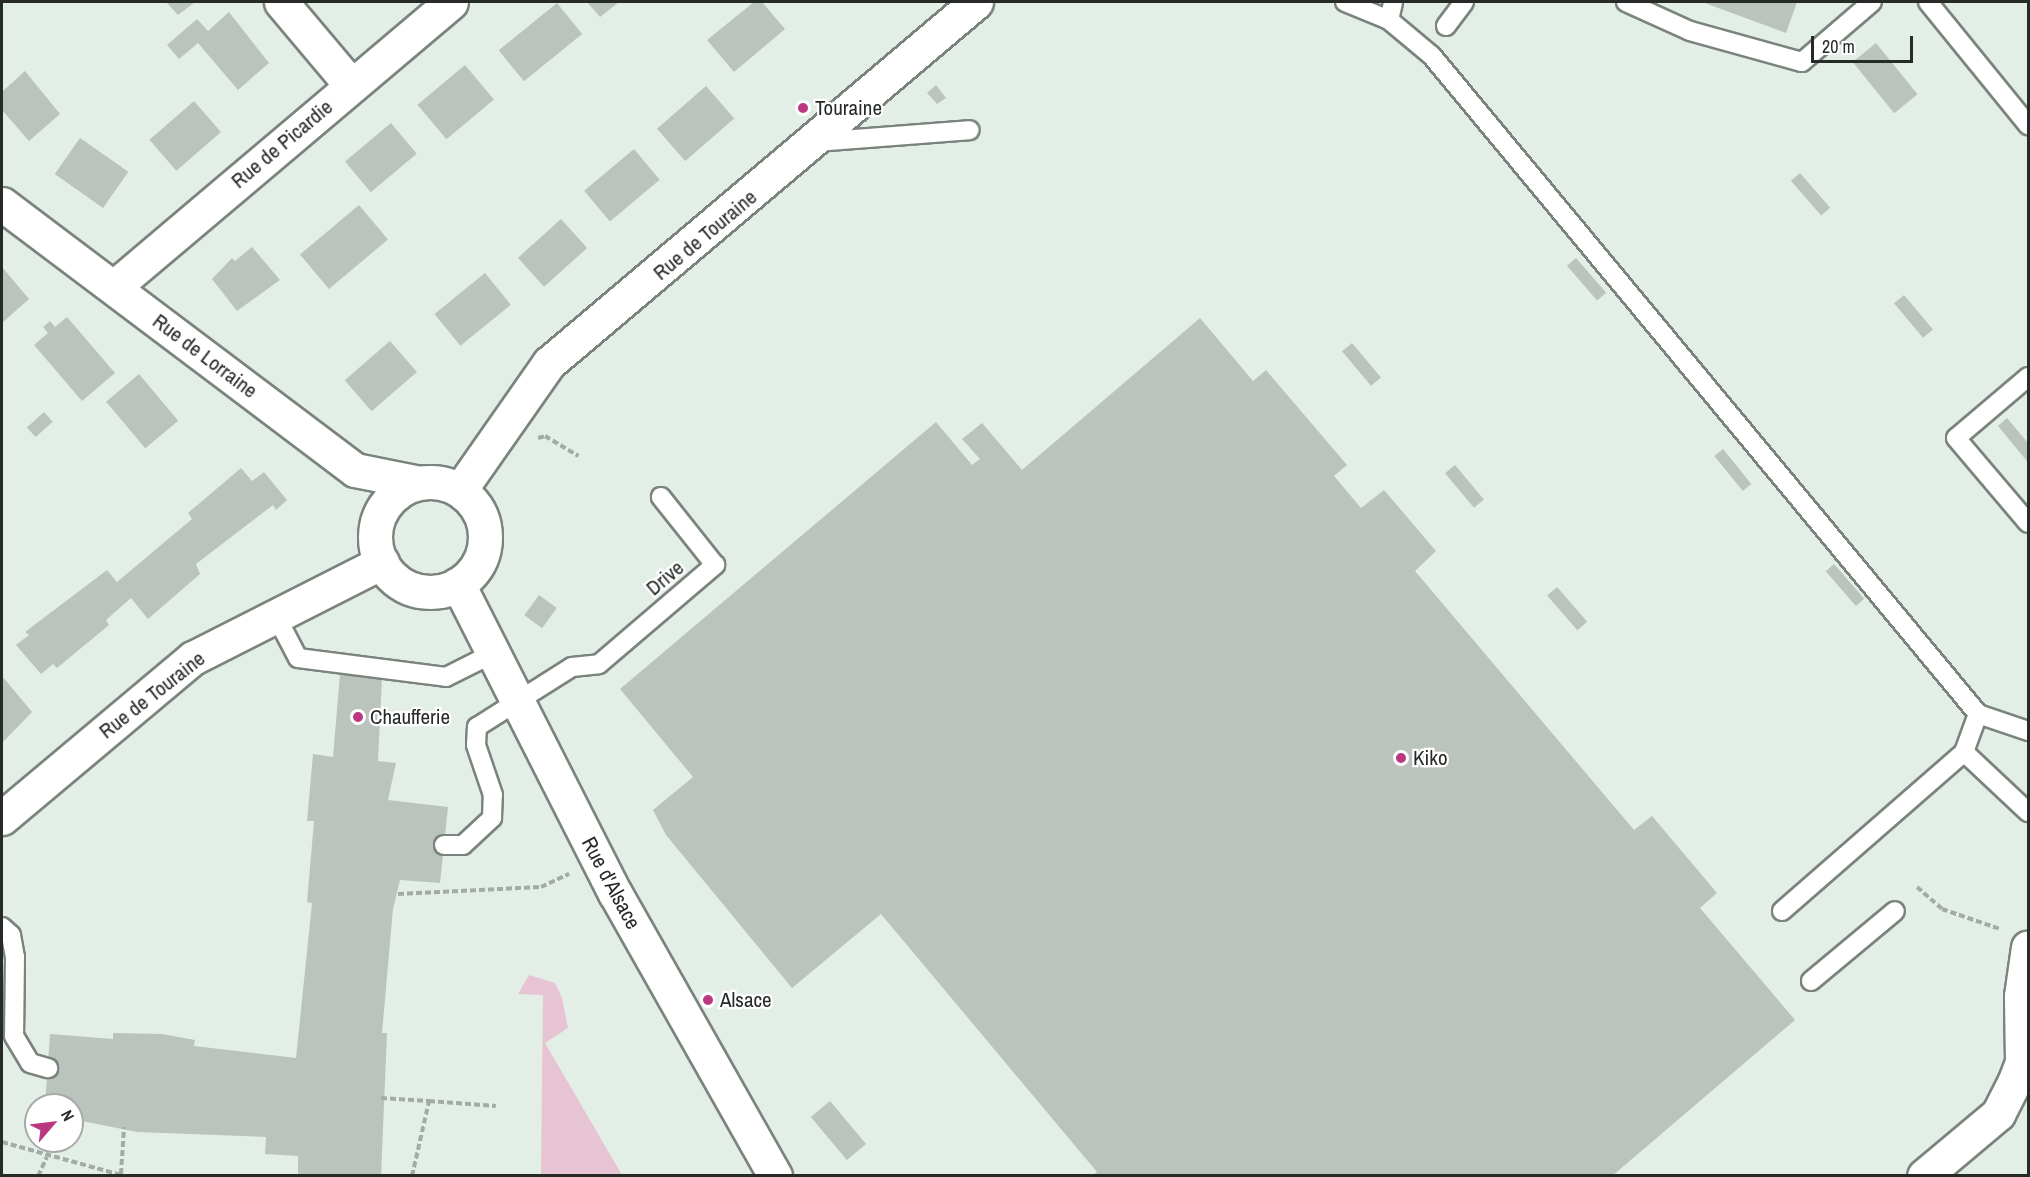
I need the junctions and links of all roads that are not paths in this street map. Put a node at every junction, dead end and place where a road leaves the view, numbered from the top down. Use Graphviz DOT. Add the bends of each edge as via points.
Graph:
graph roads {
  1 [pos="281,2"];
  2 [pos="451,2"];
  3 [pos="976,2"];
  4 [pos="1345,2"];
  5 [pos="1394,2"];
  6 [pos="1464,2"];
  7 [pos="1626,2"];
  8 [pos="1872,2"];
  9 [pos="1928,2"];
  10 [pos="1389,20"];
  11 [pos="1446,26"];
  12 [pos="351,85"];
  13 [pos="2028,125"];
  14 [pos="970,130"];
  15 [pos="815,142"];
  16 [pos="2,204"];
  17 [pos="114,287"];
  18 [pos="2028,378"];
  19 [pos="355,470"];
  20 [pos="420,483"];
  21 [pos="460,490"];
  22 [pos="661,497"];
  23 [pos="2028,523"];
  24 [pos="379,549"];
  25 [pos="458,584"];
  26 [pos="276,616"];
  27 [pos="492,654"];
  28 [pos="517,701"];
  29 [pos="1978,714"];
  30 [pos="2028,731"];
  31 [pos="1964,752"];
  32 [pos="2028,812"];
  33 [pos="2,818"];
  34 [pos="444,845"];
  35 [pos="1782,911"];
  36 [pos="1894,911"];
  37 [pos="2,927"];
  38 [pos="2018,940"];
  39 [pos="1811,981"];
  40 [pos="48,1068"];
  41 [pos="775,1176"];
  42 [pos="1924,1176"];
  1 -- 12 [label="street"];
  2 -- 12 [label="street, Rue de Picardie"];
  3 -- 15 [label="street, Rue de Touraine"];
  4 -- 10 [label="lane"];
  5 -- 10 [label="lane"];
  6 -- 11 [label="lane"];
  7 -- 8 [label="lane" via="1690,31 1802,62"];
  9 -- 13 [label="lane"];
  10 -- 29 [label="lane" via="1432,56"];
  12 -- 17 [label="street, Rue de Picardie"];
  14 -- 15 [label="lane"];
  15 -- 21 [label="street, Rue de Touraine" via="549,363"];
  16 -- 17 [label="street, Rue de Lorraine"];
  17 -- 19 [label="street, Rue de Lorraine"];
  18 -- 23 [label="lane" via="1956,438"];
  19 -- 20 [label="street, Rue de Lorraine"];
  19 -- 24 [label="street"];
  20 -- 21 [label="street"];
  20 -- 24 [label="street" via="388,501"];
  21 -- 25 [label="street" via="481,515 485,532 477,566"];
  22 -- 28 [label="lane, Drive" via="715,565 599,664 572,667"];
  24 -- 25 [label="street" via="400,583 416,590"];
  24 -- 26 [label="street, Rue de Touraine"];
  25 -- 27 [label="street, Rue d'Alsace"];
  26 -- 27 [label="lane" via="298,658 446,677"];
  26 -- 33 [label="street, Rue de Touraine" via="193,658"];
  27 -- 28 [label="street, Rue d'Alsace"];
  28 -- 34 [label="lane" via="477,727 476,745 493,795 492,818 463,845"];
  28 -- 41 [label="street, Rue d'Alsace" via="599,861"];
  29 -- 30 [label="lane"];
  29 -- 31 [label="lane"];
  31 -- 32 [label="lane" via="2007,786"];
  31 -- 35 [label="lane"];
  36 -- 39 [label="lane"];
  37 -- 40 [label="lane" via="11,935 15,957 14,1036 30,1063"];
  38 -- 42 [label="street" via="2022,1062 2014,1083 1998,1114"];
}
